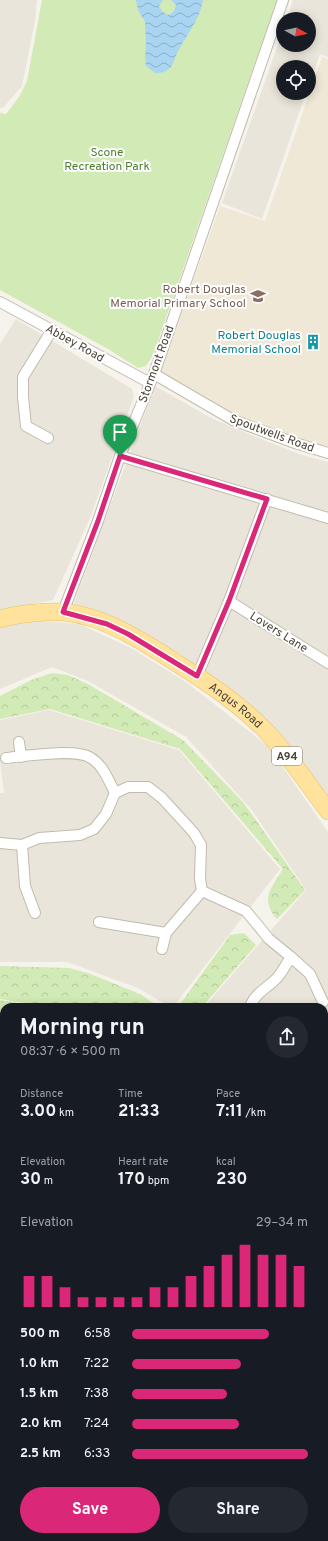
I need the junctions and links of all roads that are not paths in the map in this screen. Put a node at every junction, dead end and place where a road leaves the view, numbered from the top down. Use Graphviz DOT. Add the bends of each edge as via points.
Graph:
graph roads {
  1 [pos="283,0"];
  2 [pos="0,302"];
  3 [pos="52,330"];
  4 [pos="152,379"];
  5 [pos="48,438"];
  6 [pos="328,453"];
  7 [pos="120,456"];
  8 [pos="267,499"];
  9 [pos="328,518"];
  10 [pos="229,601"];
  11 [pos="63,612"];
  12 [pos="0,619"];
  13 [pos="328,663"];
  14 [pos="197,676"];
  15 [pos="20,742"];
  16 [pos="21,757"];
  17 [pos="6,758"];
  18 [pos="115,793"];
  19 [pos="328,811"];
  20 [pos="0,843"];
  21 [pos="22,845"];
  22 [pos="202,891"];
  23 [pos="35,913"];
  24 [pos="99,922"];
  25 [pos="166,934"];
  26 [pos="162,949"];
  27 [pos="291,957"];
  28 [pos="323,1002"];
  29 [pos="252,1003"];
  1 -- 4 [label="street, Stormont Road"];
  2 -- 3 [label="street, Abbey Road"];
  3 -- 4 [label="street, Abbey Road"];
  3 -- 5 [label="street" via="24,377 23,397 26,426"];
  4 -- 6 [label="street, Spoutwells Road" via="233,420 295,444"];
  4 -- 7 [label="street, Stormont Road"];
  7 -- 8 [label="street"];
  7 -- 11 [label="street, Stormont Road"];
  8 -- 9 [label="street"];
  8 -- 10 [label="street"];
  10 -- 13 [label="street, Lovers Lane"];
  10 -- 14 [label="street"];
  11 -- 12 [label="main road, Angus Road / A94" via="31,613"];
  11 -- 14 [label="main road, Angus Road / A94" via="121,630"];
  14 -- 19 [label="main road, Angus Road / A94" via="241,707 266,730"];
  15 -- 16 [label="street"];
  16 -- 17 [label="street"];
  16 -- 18 [label="street" via="79,753 91,758 102,768"];
  18 -- 21 [label="street" via="106,814 94,829 80,835 39,838"];
  18 -- 22 [label="street" via="128,787 148,787 162,798 194,833 201,845"];
  20 -- 21 [label="street"];
  21 -- 23 [label="street" via="25,886"];
  22 -- 25 [label="street"];
  22 -- 27 [label="street" via="246,911 269,939"];
  24 -- 25 [label="street"];
  25 -- 26 [label="street"];
  27 -- 28 [label="street" via="310,974"];
  27 -- 29 [label="street" via="277,978 257,994"];
}
